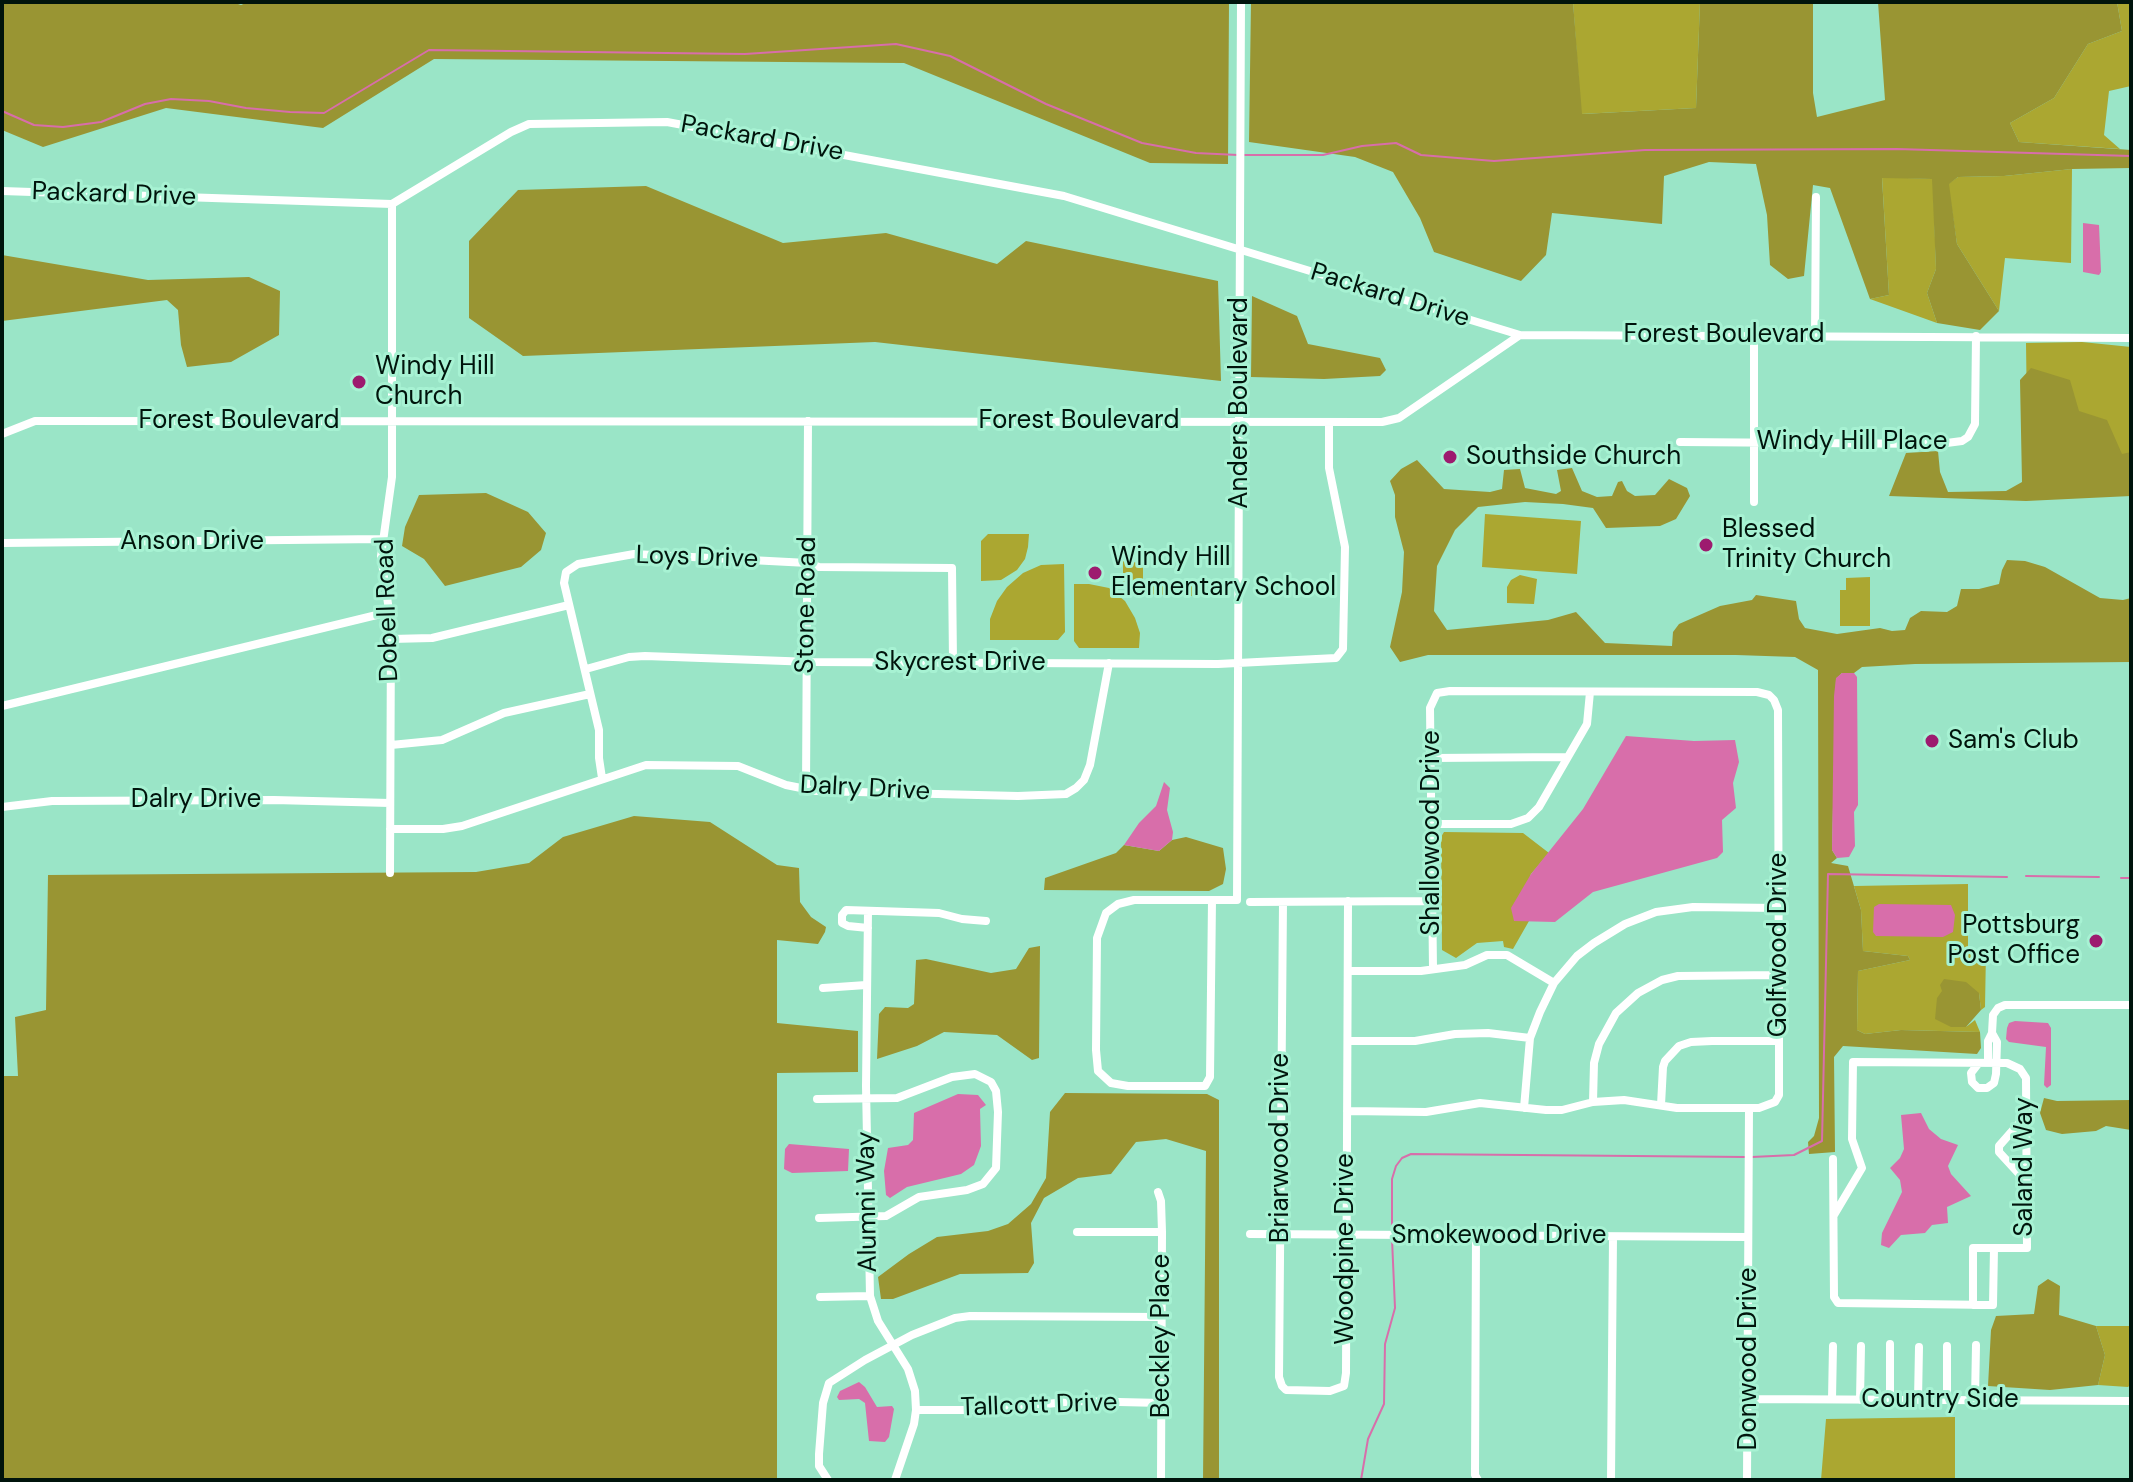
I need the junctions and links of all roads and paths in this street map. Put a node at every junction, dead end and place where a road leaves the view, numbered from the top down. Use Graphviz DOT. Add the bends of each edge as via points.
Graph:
graph roads {
  1 [pos="1241,2"];
  2 [pos="2,191"];
  3 [pos="1816,197"];
  4 [pos="392,204"];
  5 [pos="1241,250"];
  6 [pos="1520,335"];
  7 [pos="1754,336"];
  8 [pos="1815,336"];
  9 [pos="1976,336"];
  10 [pos="2131,338"];
  11 [pos="1240,420"];
  12 [pos="392,421"];
  13 [pos="808,421"];
  14 [pos="1329,423"];
  15 [pos="2,434"];
  16 [pos="1680,442"];
  17 [pos="1755,443"];
  18 [pos="1754,502"];
  19 [pos="382,539"];
  20 [pos="2,543"];
  21 [pos="808,563"];
  22 [pos="569,605"];
  23 [pos="389,612"];
  24 [pos="391,639"];
  25 [pos="806,661"];
  26 [pos="1239,661"];
  27 [pos="953,662"];
  28 [pos="1109,663"];
  29 [pos="586,669"];
  30 [pos="1590,692"];
  31 [pos="590,694"];
  32 [pos="1434,697"];
  33 [pos="2,706"];
  34 [pos="391,745"];
  35 [pos="1567,757"];
  36 [pos="1432,758"];
  37 [pos="602,778"];
  38 [pos="806,790"];
  39 [pos="390,803"];
  40 [pos="2,807"];
  41 [pos="1432,824"];
  42 [pos="390,829"];
  43 [pos="390,873"];
  44 [pos="1212,900"];
  45 [pos="1348,901"];
  46 [pos="1432,901"];
  47 [pos="1250,902"];
  48 [pos="1283,902"];
  49 [pos="1778,908"];
  50 [pos="868,911"];
  51 [pos="986,921"];
  52 [pos="868,928"];
  53 [pos="1433,969"];
  54 [pos="1348,971"];
  55 [pos="1779,975"];
  56 [pos="1554,983"];
  57 [pos="866,985"];
  58 [pos="823,988"];
  59 [pos="2131,1005"];
  60 [pos="1530,1038"];
  61 [pos="1348,1041"];
  62 [pos="1779,1041"];
  63 [pos="1988,1063"];
  64 [pos="866,1098"];
  65 [pos="817,1099"];
  66 [pos="1593,1102"];
  67 [pos="1661,1105"];
  68 [pos="1524,1108"];
  69 [pos="1749,1108"];
  70 [pos="1347,1111"];
  71 [pos="2026,1120"];
  72 [pos="1833,1159"];
  73 [pos="2026,1177"];
  74 [pos="1158,1192"];
  75 [pos="1834,1215"];
  76 [pos="819,1218"];
  77 [pos="869,1218"];
  78 [pos="1077,1232"];
  79 [pos="1162,1232"];
  80 [pos="1250,1234"];
  81 [pos="1280,1234"];
  82 [pos="1346,1234"];
  83 [pos="1476,1236"];
  84 [pos="1613,1237"];
  85 [pos="1748,1237"];
  86 [pos="1994,1248"];
  87 [pos="870,1296"];
  88 [pos="820,1297"];
  89 [pos="1973,1305"];
  90 [pos="1161,1317"];
  91 [pos="1890,1344"];
  92 [pos="894,1345"];
  93 [pos="1976,1345"];
  94 [pos="1833,1346"];
  95 [pos="1861,1346"];
  96 [pos="1947,1346"];
  97 [pos="1919,1347"];
  98 [pos="1344,1386"];
  99 [pos="1749,1399"];
  100 [pos="1832,1399"];
  101 [pos="1860,1400"];
  102 [pos="1890,1400"];
  103 [pos="1918,1400"];
  104 [pos="1947,1400"];
  105 [pos="1975,1400"];
  106 [pos="2131,1401"];
  107 [pos="1162,1403"];
  108 [pos="916,1410"];
  109 [pos="826,1478"];
  110 [pos="895,1480"];
  111 [pos="1161,1480"];
  112 [pos="1478,1480"];
  113 [pos="1611,1480"];
  114 [pos="1747,1480"];
  1 -- 5 [label="street, Anders Boulevard"];
  2 -- 4 [label="street, Packard Drive"];
  3 -- 8 [label="street"];
  4 -- 5 [label="street, Packard Drive" via="529,124 667,122 1064,196"];
  4 -- 12 [label="street, Dobell Road"];
  5 -- 6 [label="street, Packard Drive"];
  5 -- 11 [label="street, Anders Boulevard"];
  6 -- 7 [label="street, Forest Boulevard"];
  6 -- 14 [label="street, Forest Boulevard" via="1399,418"];
  7 -- 8 [label="street, Forest Boulevard"];
  7 -- 17 [label="street"];
  8 -- 9 [label="street, Forest Boulevard"];
  9 -- 10 [label="street, Forest Boulevard"];
  9 -- 17 [label="street, Windy Hill Place" via="1975,424 1962,441"];
  11 -- 13 [label="street, Forest Boulevard"];
  11 -- 14 [label="street, Forest Boulevard"];
  11 -- 26 [label="street, Anders Boulevard"];
  12 -- 13 [label="street, Forest Boulevard"];
  12 -- 15 [label="street, Forest Boulevard" via="50,421"];
  12 -- 19 [label="street, Dobell Road" via="392,489"];
  13 -- 21 [label="street, Stone Road"];
  14 -- 26 [label="street, Skycrest Drive" via="1329,468 1345,547 1343,649 1336,658"];
  16 -- 17 [label="street, Windy Hill Place"];
  17 -- 18 [label="street"];
  19 -- 20 [label="street, Anson Drive"];
  19 -- 23 [label="street, Dobell Road"];
  21 -- 22 [label="street, Loys Drive" via="628,554 568,569 563,576"];
  21 -- 25 [label="street, Stone Road"];
  21 -- 27 [label="street, Loys Drive" via="952,568"];
  22 -- 24 [label="street" via="432,638"];
  22 -- 29 [label="street"];
  23 -- 24 [label="street, Dobell Road"];
  23 -- 33 [label="street"];
  24 -- 34 [label="street, Dobell Road"];
  25 -- 27 [label="street, Skycrest Drive"];
  25 -- 29 [label="street, Skycrest Drive" via="638,656"];
  25 -- 38 [label="street, Stone Road"];
  26 -- 28 [label="street, Skycrest Drive"];
  26 -- 44 [label="street, Anders Boulevard" via="1237,900"];
  27 -- 28 [label="street, Skycrest Drive"];
  28 -- 38 [label="street, Dalry Drive" via="1090,765 1084,780 1066,794"];
  29 -- 31 [label="street"];
  30 -- 32 [label="street, Golfwood Drive" via="1450,691"];
  30 -- 35 [label="street" via="1589,717"];
  30 -- 49 [label="street, Golfwood Drive" via="1757,692 1774,700"];
  31 -- 34 [label="street" via="504,713 442,740"];
  31 -- 37 [label="street"];
  32 -- 36 [label="street, Shallowood Drive"];
  34 -- 39 [label="street, Dobell Road"];
  35 -- 36 [label="street"];
  35 -- 41 [label="street" via="1528,818 1506,824"];
  36 -- 41 [label="street, Shallowood Drive"];
  37 -- 38 [label="street, Dalry Drive" via="641,766 730,765"];
  37 -- 42 [label="street, Dalry Drive" via="462,826"];
  39 -- 40 [label="street, Dalry Drive" via="52,801"];
  39 -- 42 [label="street, Dobell Road"];
  41 -- 46 [label="street, Shallowood Drive"];
  42 -- 43 [label="street, Dobell Road"];
  44 -- 44 [label="street" via="1134,900 1106,913 1097,938 1096,1050 1098,1071 1111,1083 1205,1086 1210,1077"];
  45 -- 46 [label="street"];
  45 -- 48 [label="street"];
  45 -- 54 [label="street, Woodpine Drive"];
  46 -- 53 [label="street, Shallowood Drive"];
  47 -- 48 [label="street"];
  48 -- 81 [label="street, Briarwood Drive"];
  49 -- 55 [label="street, Golfwood Drive"];
  49 -- 56 [label="street" via="1693,907 1648,915 1610,931 1577,956"];
  50 -- 51 [label="street" via="939,913"];
  50 -- 52 [label="street, Alumni Way"];
  50 -- 52 [label="street" via="846,910 842,923"];
  52 -- 57 [label="street, Alumni Way"];
  53 -- 54 [label="street"];
  53 -- 56 [label="street" via="1507,955"];
  54 -- 61 [label="street, Woodpine Drive"];
  55 -- 62 [label="street, Golfwood Drive"];
  55 -- 66 [label="street" via="1678,976 1638,993 1616,1013 1599,1044"];
  56 -- 60 [label="street"];
  57 -- 58 [label="street"];
  57 -- 64 [label="street, Alumni Way"];
  59 -- 63 [label="street" via="2005,1005 1993,1015"];
  60 -- 61 [label="street" via="1488,1033"];
  60 -- 68 [label="street"];
  61 -- 70 [label="street, Woodpine Drive"];
  62 -- 67 [label="street" via="1679,1046 1663,1067"];
  62 -- 69 [label="street, Golfwood Drive" via="1779,1095 1769,1107"];
  63 -- 71 [label="street, Saland Way" via="2024,1072"];
  63 -- 75 [label="street" via="1853,1062 1852,1139 1862,1168"];
  64 -- 65 [label="street"];
  64 -- 77 [label="street, Alumni Way"];
  64 -- 77 [label="street" via="897,1098 952,1077 983,1076 996,1091 998,1112 996,1168 990,1178 975,1188 919,1197 891,1214"];
  66 -- 67 [label="street, Golfwood Drive"];
  66 -- 68 [label="street, Golfwood Drive" via="1562,1110"];
  67 -- 69 [label="street, Golfwood Drive"];
  68 -- 70 [label="street, Golfwood Drive" via="1480,1103 1426,1112"];
  69 -- 85 [label="street, Donwood Drive"];
  70 -- 82 [label="street, Woodpine Drive"];
  71 -- 73 [label="street, Saland Way"];
  71 -- 73 [label="street" via="1999,1146"];
  72 -- 75 [label="street"];
  73 -- 86 [label="street, Saland Way" via="2027,1248"];
  74 -- 79 [label="street, Beckley Place"];
  75 -- 89 [label="street" via="1838,1303"];
  76 -- 77 [label="street"];
  77 -- 87 [label="street, Alumni Way"];
  78 -- 79 [label="street"];
  79 -- 90 [label="street, Beckley Place"];
  80 -- 81 [label="street, Smokewood Drive"];
  81 -- 82 [label="street, Smokewood Drive"];
  81 -- 98 [label="street, Briarwood Drive" via="1282,1386"];
  82 -- 83 [label="street, Smokewood Drive"];
  82 -- 98 [label="street, Woodpine Drive"];
  83 -- 84 [label="street, Smokewood Drive"];
  83 -- 112 [label="street"];
  84 -- 85 [label="street, Smokewood Drive"];
  84 -- 113 [label="street"];
  85 -- 99 [label="street, Donwood Drive"];
  86 -- 89 [label="street" via="1993,1305"];
  86 -- 89 [label="street, Saland Way" via="1973,1248"];
  87 -- 88 [label="street"];
  87 -- 92 [label="street, Alumni Way"];
  90 -- 92 [label="street" via="970,1316"];
  90 -- 107 [label="street, Beckley Place"];
  91 -- 102 [label="street"];
  92 -- 108 [label="street, Alumni Way" via="912,1380"];
  92 -- 109 [label="street" via="829,1383 819,1440 819,1466"];
  93 -- 105 [label="street"];
  94 -- 100 [label="street"];
  95 -- 101 [label="street"];
  96 -- 104 [label="street"];
  97 -- 103 [label="street"];
  99 -- 100 [label="street, Country Side"];
  99 -- 114 [label="street, Donwood Drive"];
  100 -- 101 [label="street, Country Side"];
  101 -- 102 [label="street, Country Side"];
  102 -- 103 [label="street, Country Side"];
  103 -- 104 [label="street, Country Side"];
  104 -- 105 [label="street, Country Side"];
  105 -- 106 [label="street, Country Side"];
  107 -- 108 [label="street, Tallcott Drive" via="1091,1401 977,1411"];
  107 -- 111 [label="street, Beckley Place"];
  108 -- 110 [label="street, Alumni Way"];
}
